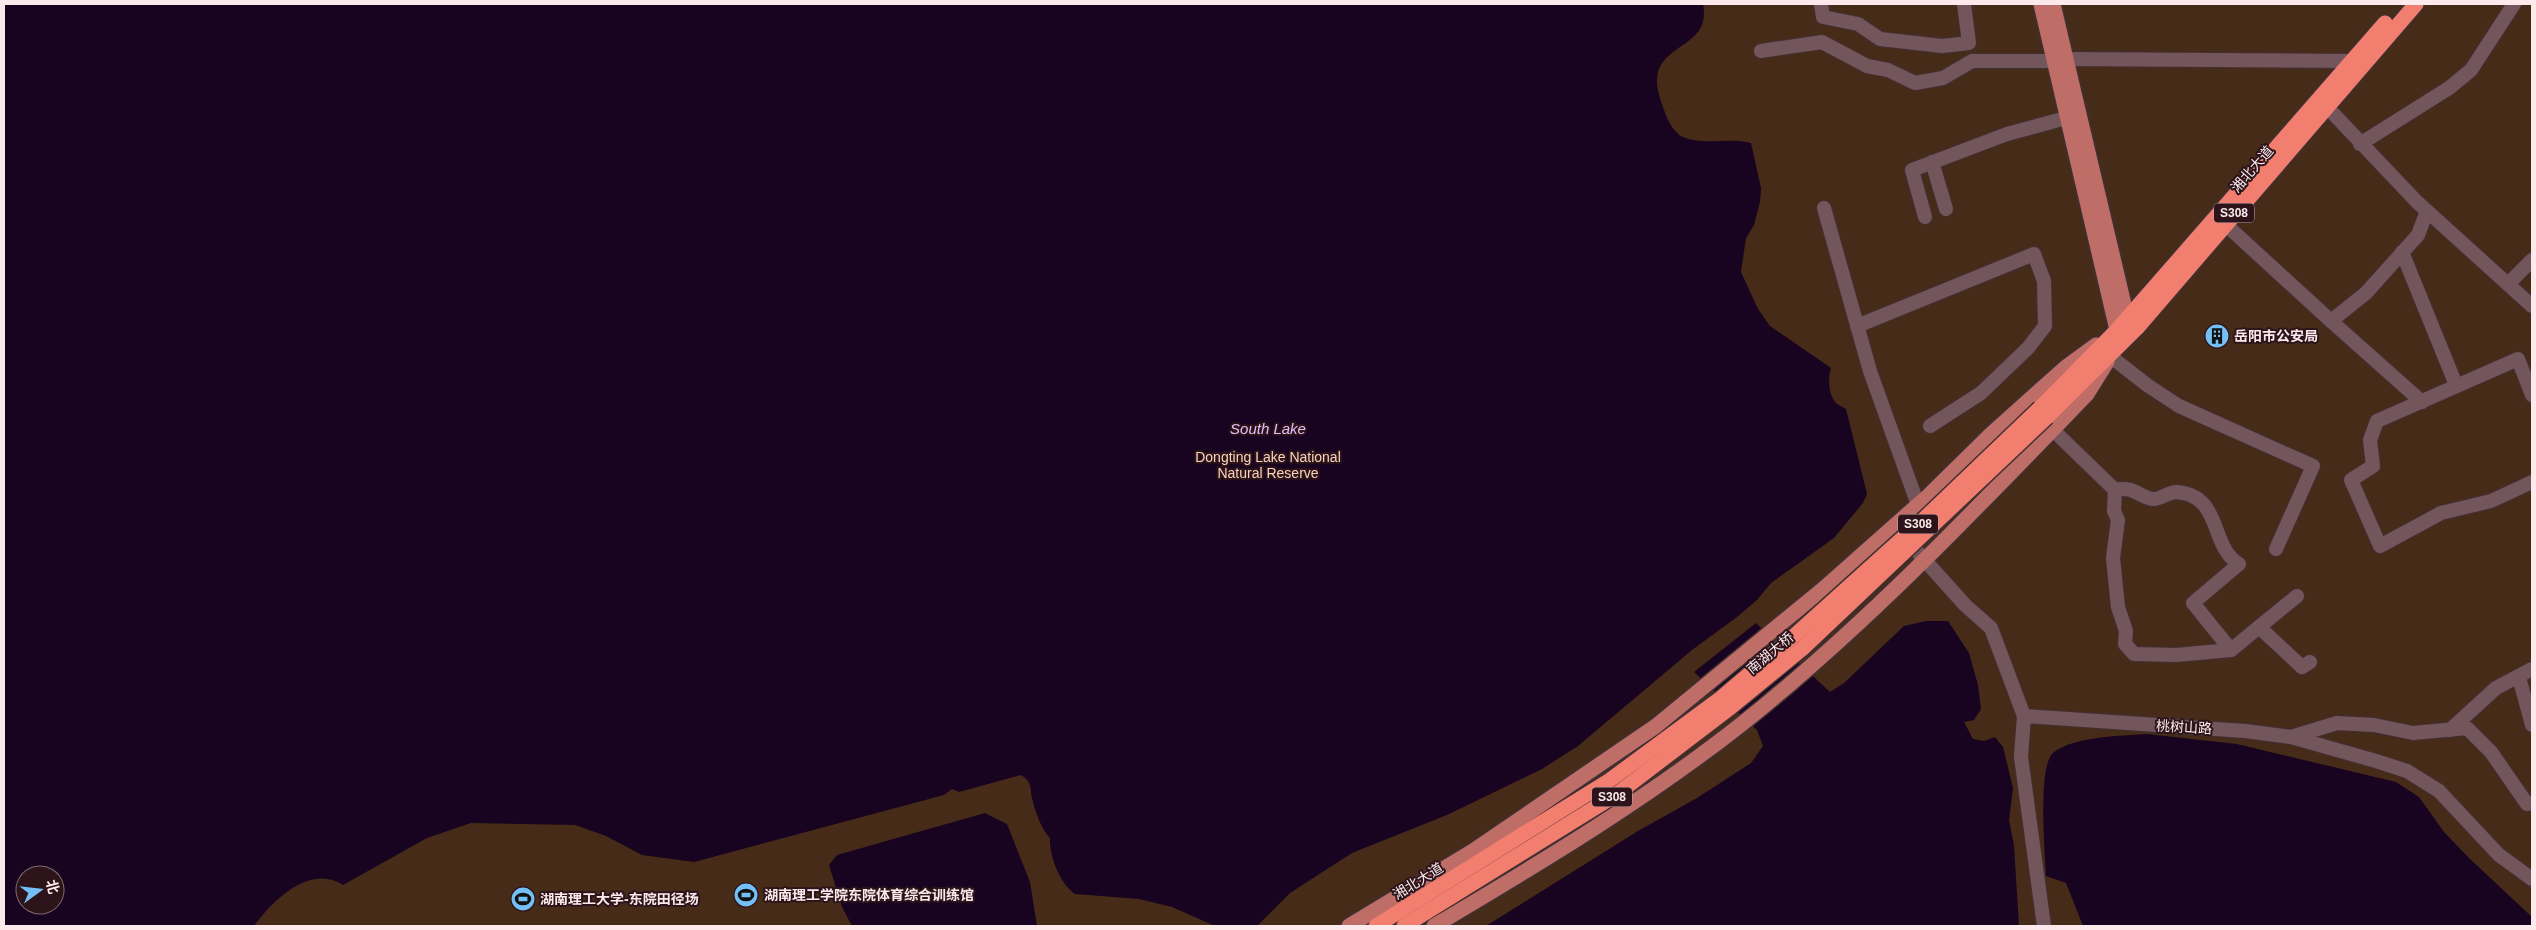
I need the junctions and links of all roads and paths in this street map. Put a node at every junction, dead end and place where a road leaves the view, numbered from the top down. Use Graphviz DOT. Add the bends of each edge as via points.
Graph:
graph roads {
  1 [pos="1821,4"];
  2 [pos="1964,4"];
  3 [pos="2041,4"];
  4 [pos="2053,4"];
  5 [pos="2402,4"];
  6 [pos="2416,4"];
  7 [pos="2514,4"];
  8 [pos="1761,51"];
  9 [pos="2060,60"];
  10 [pos="2351,61"];
  11 [pos="2327,107"];
  12 [pos="2066,118"];
  13 [pos="2360,144"];
  14 [pos="1932,162"];
  15 [pos="1824,208"];
  16 [pos="1946,209"];
  17 [pos="2427,211"];
  18 [pos="1925,217"];
  19 [pos="2225,224"];
  20 [pos="2402,252"];
  21 [pos="2532,260"];
  22 [pos="2508,284"];
  23 [pos="2532,306"];
  24 [pos="2331,321"];
  25 [pos="2132,323"];
  26 [pos="1857,326"];
  27 [pos="2121,335"];
  28 [pos="2110,356"];
  29 [pos="2456,385"];
  30 [pos="2532,395"];
  31 [pos="2422,402"];
  32 [pos="2046,418"];
  33 [pos="1930,426"];
  34 [pos="2532,482"];
  35 [pos="2115,490"];
  36 [pos="1918,505"];
  37 [pos="1894,526"];
  38 [pos="1948,535"];
  39 [pos="2276,549"];
  40 [pos="1925,559"];
  41 [pos="2297,596"];
  42 [pos="2259,627"];
  43 [pos="2231,650"];
  44 [pos="2310,662"];
  45 [pos="2532,669"];
  46 [pos="2519,677"];
  47 [pos="2530,708"];
  48 [pos="2024,716"];
  49 [pos="2532,724"];
  50 [pos="2450,730"];
  51 [pos="2291,737"];
  52 [pos="2532,802"];
  53 [pos="1479,864"];
  54 [pos="2532,880"];
  55 [pos="1403,917"];
  56 [pos="1375,923"];
  57 [pos="1352,925"];
  58 [pos="1434,926"];
  59 [pos="2044,926"];
  1 -- 2 [label="street" via="1823,17 1858,24 1880,39 1942,46 1969,43"];
  3 -- 9 [label="main road"];
  4 -- 9 [label="main road"];
  5 -- 10 [label="highway, 湘北大道 / S308"];
  6 -- 11 [label="highway, 湘北大道 / S308"];
  7 -- 13 [label="street" via="2470,70 2449,88"];
  8 -- 9 [label="street" via="1822,42 1867,66 1888,70 1915,83 1943,78 1972,61"];
  9 -- 10 [label="street"];
  9 -- 12 [label="main road"];
  9 -- 25 [label="main road"];
  10 -- 25 [label="highway, 湘北大道 / S308"];
  11 -- 13 [label="street"];
  11 -- 19 [label="highway, 湘北大道 / S308"];
  12 -- 14 [label="street" via="2007,134"];
  12 -- 27 [label="main road"];
  13 -- 17 [label="street"];
  14 -- 16 [label="street"];
  14 -- 18 [label="street" via="1912,170"];
  15 -- 26 [label="street"];
  17 -- 20 [label="street" via="2418,235"];
  17 -- 22 [label="street"];
  19 -- 24 [label="street"];
  19 -- 25 [label="highway, 湘北大道 / S308"];
  20 -- 24 [label="street" via="2366,293"];
  20 -- 29 [label="street"];
  21 -- 22 [label="street"];
  22 -- 23 [label="street"];
  24 -- 31 [label="street"];
  25 -- 27 [label="highway, 湘北大道 / S308"];
  26 -- 33 [label="street" via="2034,254 2044,281 2046,326 1981,393"];
  26 -- 36 [label="street" via="1870,372"];
  27 -- 28 [label="highway, 湘北大道 / S308"];
  27 -- 32 [label="highway, 湘北大道 / S308"];
  27 -- 36 [label="main road" via="2066,367"];
  28 -- 32 [label="highway, 湘北大道 / S308"];
  28 -- 39 [label="street" via="2147,386 2179,406 2313,466"];
  29 -- 30 [label="street" via="2518,359"];
  29 -- 31 [label="street"];
  31 -- 34 [label="street" via="2377,421 2370,440 2373,466 2351,480 2380,546 2441,513 2491,501"];
  32 -- 35 [label="street"];
  32 -- 38 [label="main road"];
  32 -- 53 [label="highway, 南湖大桥 / S308, bridge" via="1803,648 1731,707 1617,794"];
  35 -- 43 [label="street" via="2114,511 2118,520 2113,558 2118,607 2126,631 2125,644 2134,654 2151,656"];
  35 -- 43 [label="street" via="2125,488 2153,499 2175,492 2193,496 2204,503 2228,552 2239,564 2193,603"];
  36 -- 37 [label="main road"];
  36 -- 38 [label="main road" via="1917,519 1921,531 1930,537"];
  37 -- 40 [label="street"];
  37 -- 53 [label="main road" via="1823,589 1656,726"];
  38 -- 40 [label="main road"];
  40 -- 48 [label="street" via="1965,605 1991,628"];
  40 -- 58 [label="main road" via="1854,628 1742,723 1598,826"];
  41 -- 42 [label="street"];
  42 -- 43 [label="street"];
  42 -- 44 [label="street" via="2294,662 2302,667"];
  45 -- 46 [label="street"];
  46 -- 47 [label="street"];
  46 -- 50 [label="street" via="2496,688"];
  47 -- 49 [label="street"];
  48 -- 51 [label="street, 桃树山路"];
  48 -- 59 [label="street" via="2021,757"];
  50 -- 51 [label="street" via="2413,733 2374,725 2337,723"];
  50 -- 52 [label="street" via="2466,728 2491,752 2527,804"];
  51 -- 54 [label="street, 桃树山路" via="2407,772 2438,791 2499,855"];
  53 -- 55 [label="highway, 湘北大道 / S308"];
  55 -- 56 [label="highway, 湘北大道 / S308"];
  55 -- 57 [label="main road"];
  56 -- 57 [label="main road"];
}
